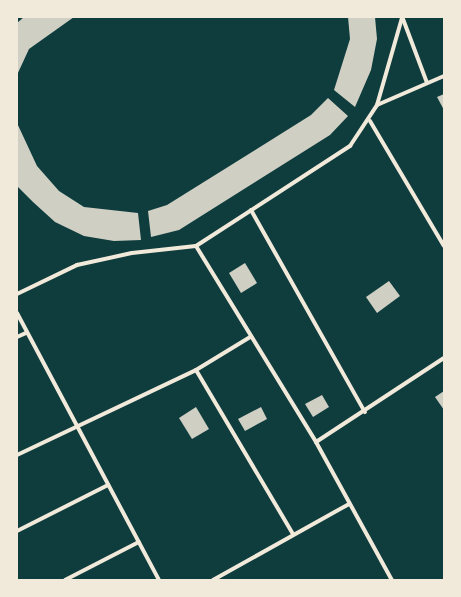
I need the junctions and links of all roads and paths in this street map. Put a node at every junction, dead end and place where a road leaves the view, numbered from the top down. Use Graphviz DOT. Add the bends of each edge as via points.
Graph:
graph roads {
  1 [pos="402,18"];
  2 [pos="444,76"];
  3 [pos="427,83"];
  4 [pos="377,104"];
  5 [pos="370,121"];
  6 [pos="251,210"];
  7 [pos="196,246"];
  8 [pos="444,246"];
  9 [pos="17,294"];
  10 [pos="17,313"];
  11 [pos="26,333"];
  12 [pos="17,337"];
  13 [pos="250,337"];
  14 [pos="444,358"];
  15 [pos="196,370"];
  16 [pos="365,412"];
  17 [pos="77,427"];
  18 [pos="316,442"];
  19 [pos="17,455"];
  20 [pos="108,485"];
  21 [pos="350,504"];
  22 [pos="17,530"];
  23 [pos="293,534"];
  24 [pos="139,542"];
  25 [pos="65,580"];
  26 [pos="159,580"];
  27 [pos="212,580"];
  28 [pos="392,580"];
  1 -- 3 [label="street"];
  1 -- 4 [label="street"];
  2 -- 3 [label="street"];
  3 -- 4 [label="street"];
  4 -- 5 [label="street"];
  5 -- 6 [label="street" via="350,146"];
  5 -- 8 [label="street"];
  6 -- 7 [label="street"];
  6 -- 16 [label="street"];
  7 -- 9 [label="street" via="132,253 77,265"];
  7 -- 13 [label="street"];
  10 -- 11 [label="street"];
  11 -- 12 [label="street"];
  11 -- 17 [label="street"];
  13 -- 15 [label="street"];
  13 -- 18 [label="street"];
  14 -- 16 [label="street"];
  15 -- 17 [label="street"];
  15 -- 23 [label="street"];
  16 -- 18 [label="street"];
  17 -- 19 [label="street"];
  17 -- 20 [label="street"];
  18 -- 21 [label="street"];
  20 -- 22 [label="street"];
  20 -- 24 [label="street"];
  21 -- 23 [label="street"];
  21 -- 28 [label="street"];
  23 -- 27 [label="street"];
  24 -- 25 [label="street"];
  24 -- 26 [label="street"];
}
